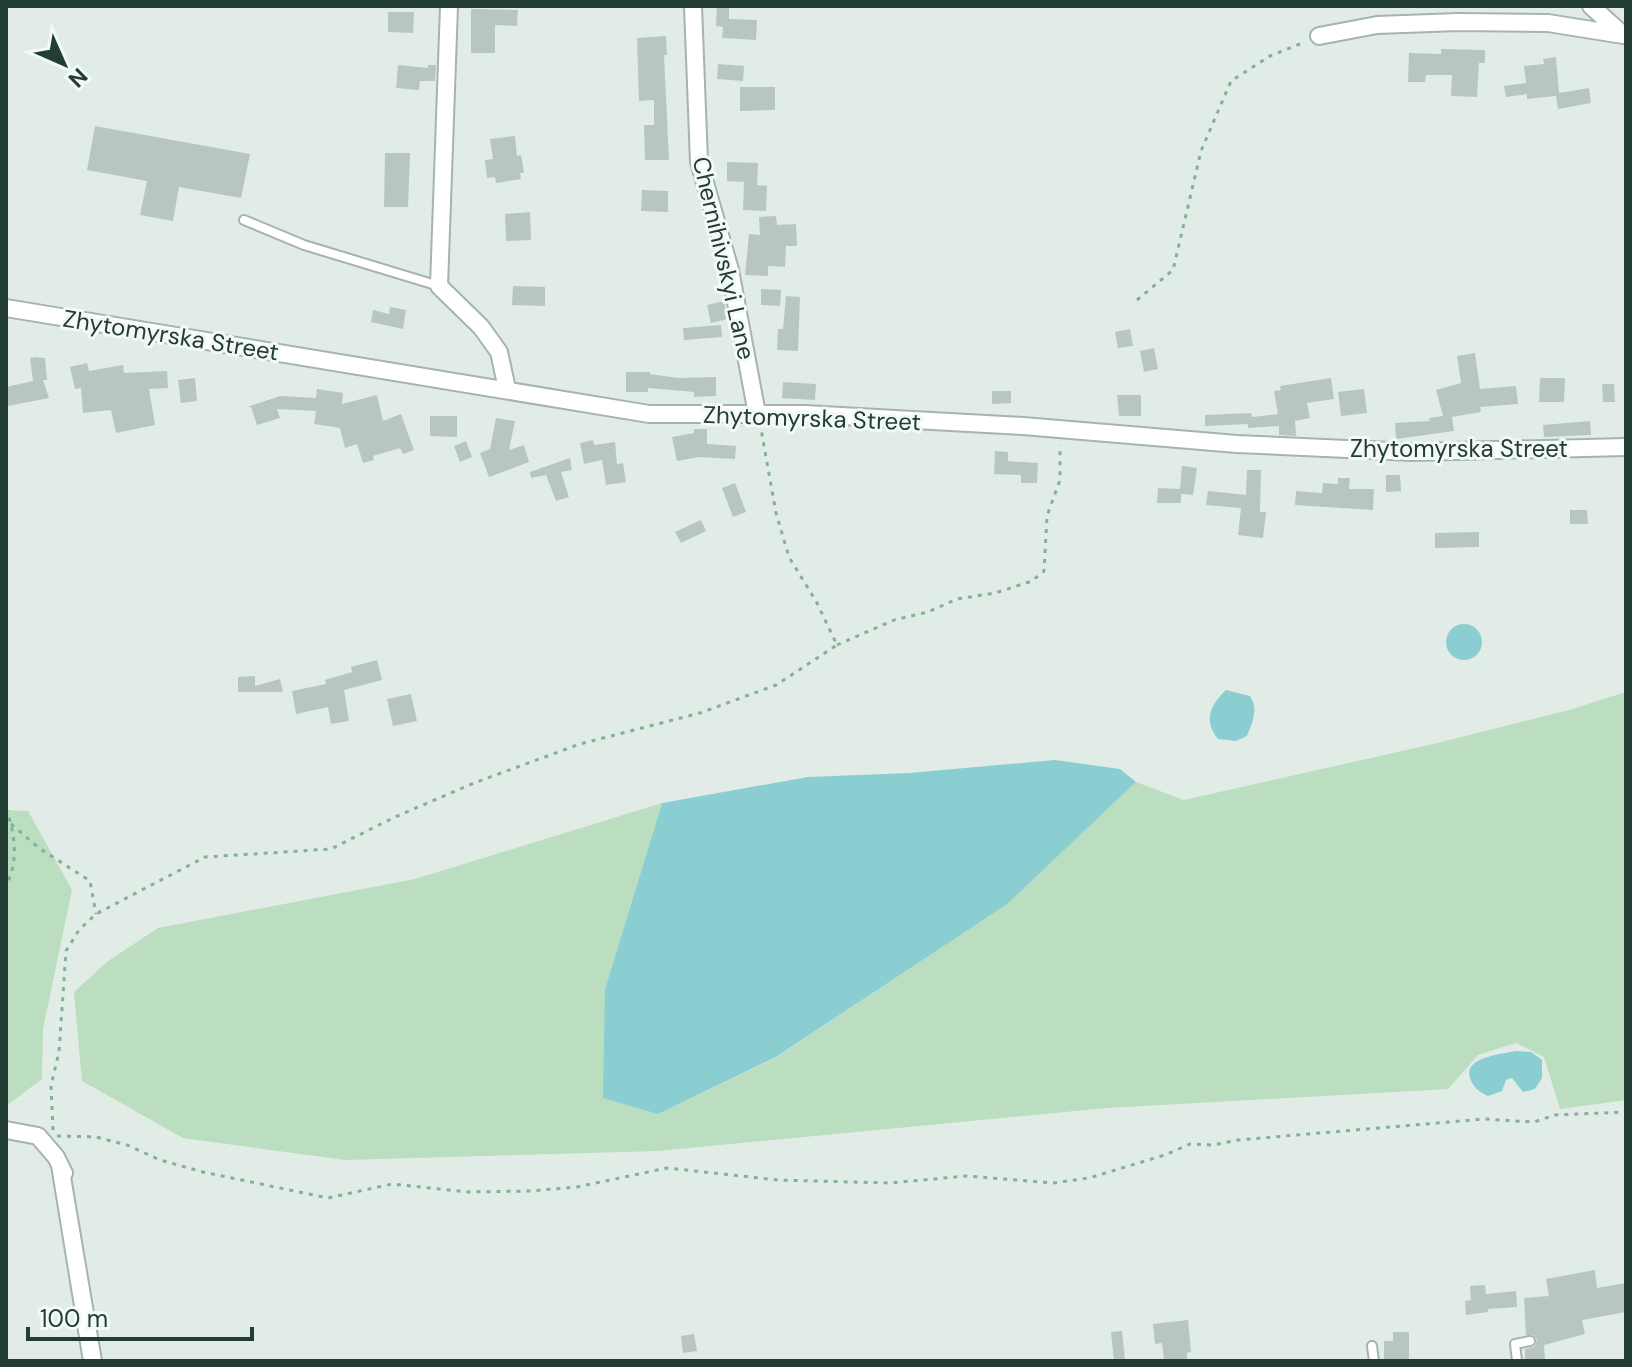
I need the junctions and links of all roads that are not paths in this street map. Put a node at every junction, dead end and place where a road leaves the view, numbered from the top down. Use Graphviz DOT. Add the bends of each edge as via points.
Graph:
graph roads {
  1 [pos="449,6"];
  2 [pos="693,6"];
  3 [pos="1591,6"];
  4 [pos="1624,35"];
  5 [pos="1319,36"];
  6 [pos="244,220"];
  7 [pos="439,286"];
  8 [pos="6,308"];
  9 [pos="507,389"];
  10 [pos="757,414"];
  11 [pos="1626,447"];
  12 [pos="6,1130"];
  13 [pos="60,1168"];
  14 [pos="1530,1341"];
  15 [pos="1372,1346"];
  16 [pos="93,1361"];
  17 [pos="1374,1361"];
  18 [pos="1517,1361"];
  1 -- 7 [label="street"];
  2 -- 10 [label="street, Chernihivskyi Lane" via="699,162 730,270"];
  3 -- 4 [label="street"];
  4 -- 5 [label="street" via="1548,23 1458,22 1377,25"];
  6 -- 7 [label="lane" via="304,245"];
  7 -- 9 [label="street" via="499,352"];
  8 -- 9 [label="street, Zhytomyrska Street"];
  9 -- 10 [label="street, Zhytomyrska Street" via="649,414"];
  10 -- 11 [label="street, Zhytomyrska Street" via="1412,452"];
  12 -- 13 [label="street" via="38,1136"];
  13 -- 13 [label="street" via="75,1244 95,1354 68,1182"];
  13 -- 16 [label="street"];
  14 -- 18 [label="lane" via="1515,1344"];
  15 -- 17 [label="lane"];
}
